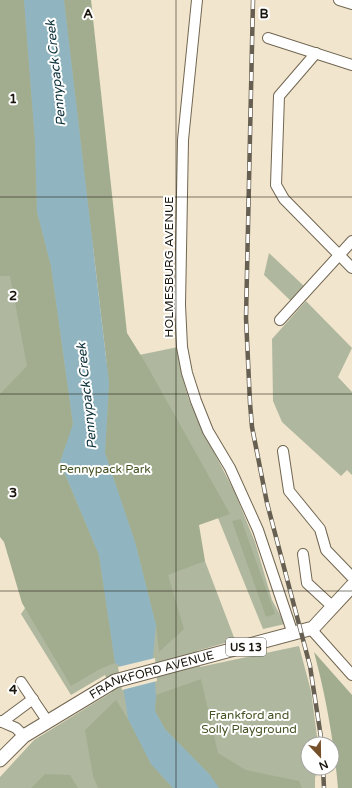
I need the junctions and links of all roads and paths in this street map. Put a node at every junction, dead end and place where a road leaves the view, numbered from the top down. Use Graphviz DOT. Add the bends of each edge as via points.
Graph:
graph roads {
  1 [pos="197,0"];
  2 [pos="339,0"];
  3 [pos="352,4"];
  4 [pos="268,38"];
  5 [pos="316,53"];
  6 [pos="352,65"];
  7 [pos="352,241"];
  8 [pos="339,255"];
  9 [pos="352,268"];
  10 [pos="280,320"];
  11 [pos="283,451"];
  12 [pos="303,554"];
  13 [pos="352,577"];
  14 [pos="352,586"];
  15 [pos="333,607"];
  16 [pos="311,629"];
  17 [pos="293,634"];
  18 [pos="352,675"];
  19 [pos="21,682"];
  20 [pos="33,699"];
  21 [pos="1,721"];
  22 [pos="48,722"];
  23 [pos="24,736"];
  24 [pos="0,760"];
  1 -- 17 [label="street, HOLMESBURG AVENUE" via="183,140 180,298 182,347 196,401 208,431 230,468 258,530"];
  2 -- 3 [label="street"];
  4 -- 5 [label="street"];
  5 -- 6 [label="street"];
  5 -- 8 [label="street" via="279,96 276,185 282,196"];
  7 -- 8 [label="street"];
  8 -- 9 [label="street"];
  8 -- 10 [label="street"];
  11 -- 13 [label="street" via="289,491 320,529 326,550"];
  12 -- 15 [label="street" via="307,583"];
  14 -- 15 [label="main road, FRANKFORD AVENUE / US 13"];
  15 -- 16 [label="main road, FRANKFORD AVENUE / US 13"];
  16 -- 17 [label="main road, FRANKFORD AVENUE / US 13"];
  16 -- 18 [label="street"];
  17 -- 22 [label="main road, FRANKFORD AVENUE / US 13" via="119,680"];
  19 -- 20 [label="street"];
  20 -- 21 [label="street"];
  20 -- 22 [label="street"];
  21 -- 23 [label="street" via="16,728"];
  22 -- 23 [label="main road, FRANKFORD AVENUE / US 13"];
  23 -- 24 [label="main road, FRANKFORD AVENUE / US 13"];
}
